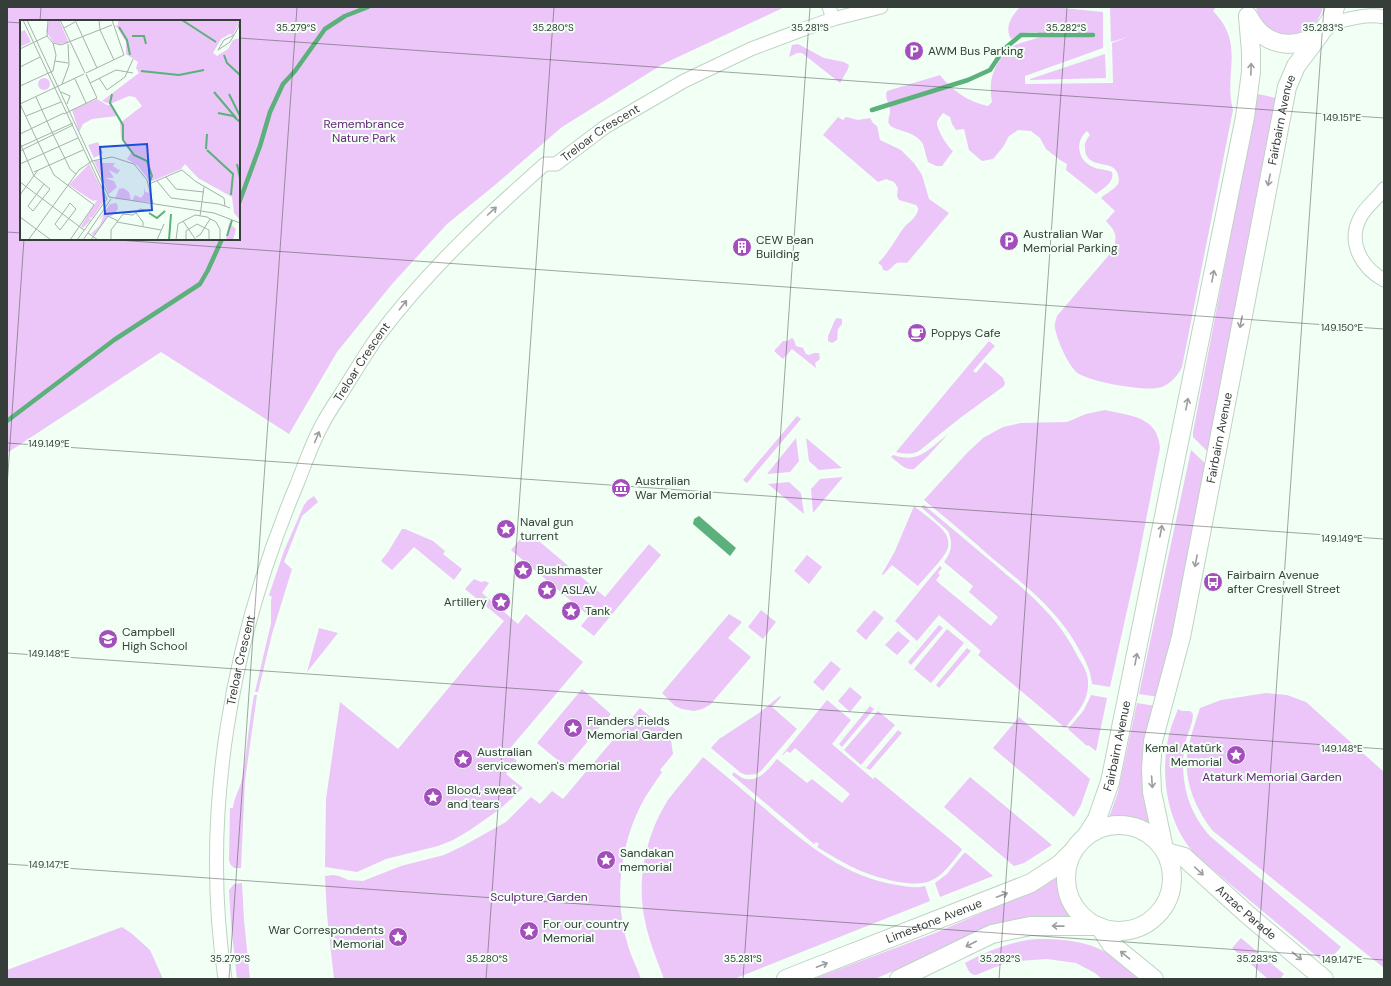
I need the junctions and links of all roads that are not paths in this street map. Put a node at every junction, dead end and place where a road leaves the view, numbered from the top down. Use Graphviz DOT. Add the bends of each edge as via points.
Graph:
graph roads {
  1 [pos="881,7"];
  2 [pos="1335,7"];
  3 [pos="1245,10"];
  4 [pos="831,13"];
  5 [pos="1384,16"];
  6 [pos="1324,29"];
  7 [pos="1384,189"];
  8 [pos="1384,280"];
  9 [pos="1088,835"];
  10 [pos="1074,850"];
  11 [pos="1165,851"];
  12 [pos="1098,927"];
  13 [pos="225,979"];
  14 [pos="786,979"];
  15 [pos="899,979"];
  16 [pos="1154,979"];
  17 [pos="1324,979"];
  1 -- 4 [label="street, Treloar Crescent"];
  2 -- 6 [label="main road, Fairbairn Avenue"];
  3 -- 6 [label="main road" via="1255,28 1263,35 1283,44 1300,43 1311,39"];
  9 -- 3 [label="main road, Fairbairn Avenue, one-way" via="1102,808 1112,775 1246,113 1252,72"];
  13 -- 4 [label="street, Treloar Crescent, one-way" via="219,931 217,815 225,745 242,653 260,585 282,520 322,425 376,340 405,302 487,215 545,164 556,164 605,127 684,81 750,49 804,29"];
  5 -- 6 [label="street" via="1359,17"];
  6 -- 11 [label="main road, Fairbairn Avenue, one-way" via="1298,62 1287,87 1181,637 1153,741 1152,792"];
  7 -- 8 [label="street" via="1360,218 1356,235 1362,262 1372,273"];
  9 -- 10 [label="main road"];
  9 -- 11 [label="main road" via="1107,826 1129,825 1149,834"];
  10 -- 12 [label="main road" via="1068,868 1067,887 1077,910"];
  14 -- 10 [label="main road, Limestone Avenue, one-way" via="1030,883 1060,864"];
  11 -- 12 [label="main road" via="1171,864 1171,890 1159,913 1138,928 1125,931"];
  11 -- 17 [label="main road, Anzac Parade, one-way" via="1184,857"];
  12 -- 15 [label="main road, one-way" via="1030,926 992,934"];
  16 -- 12 [label="main road, one-way" via="1111,944"];
}
